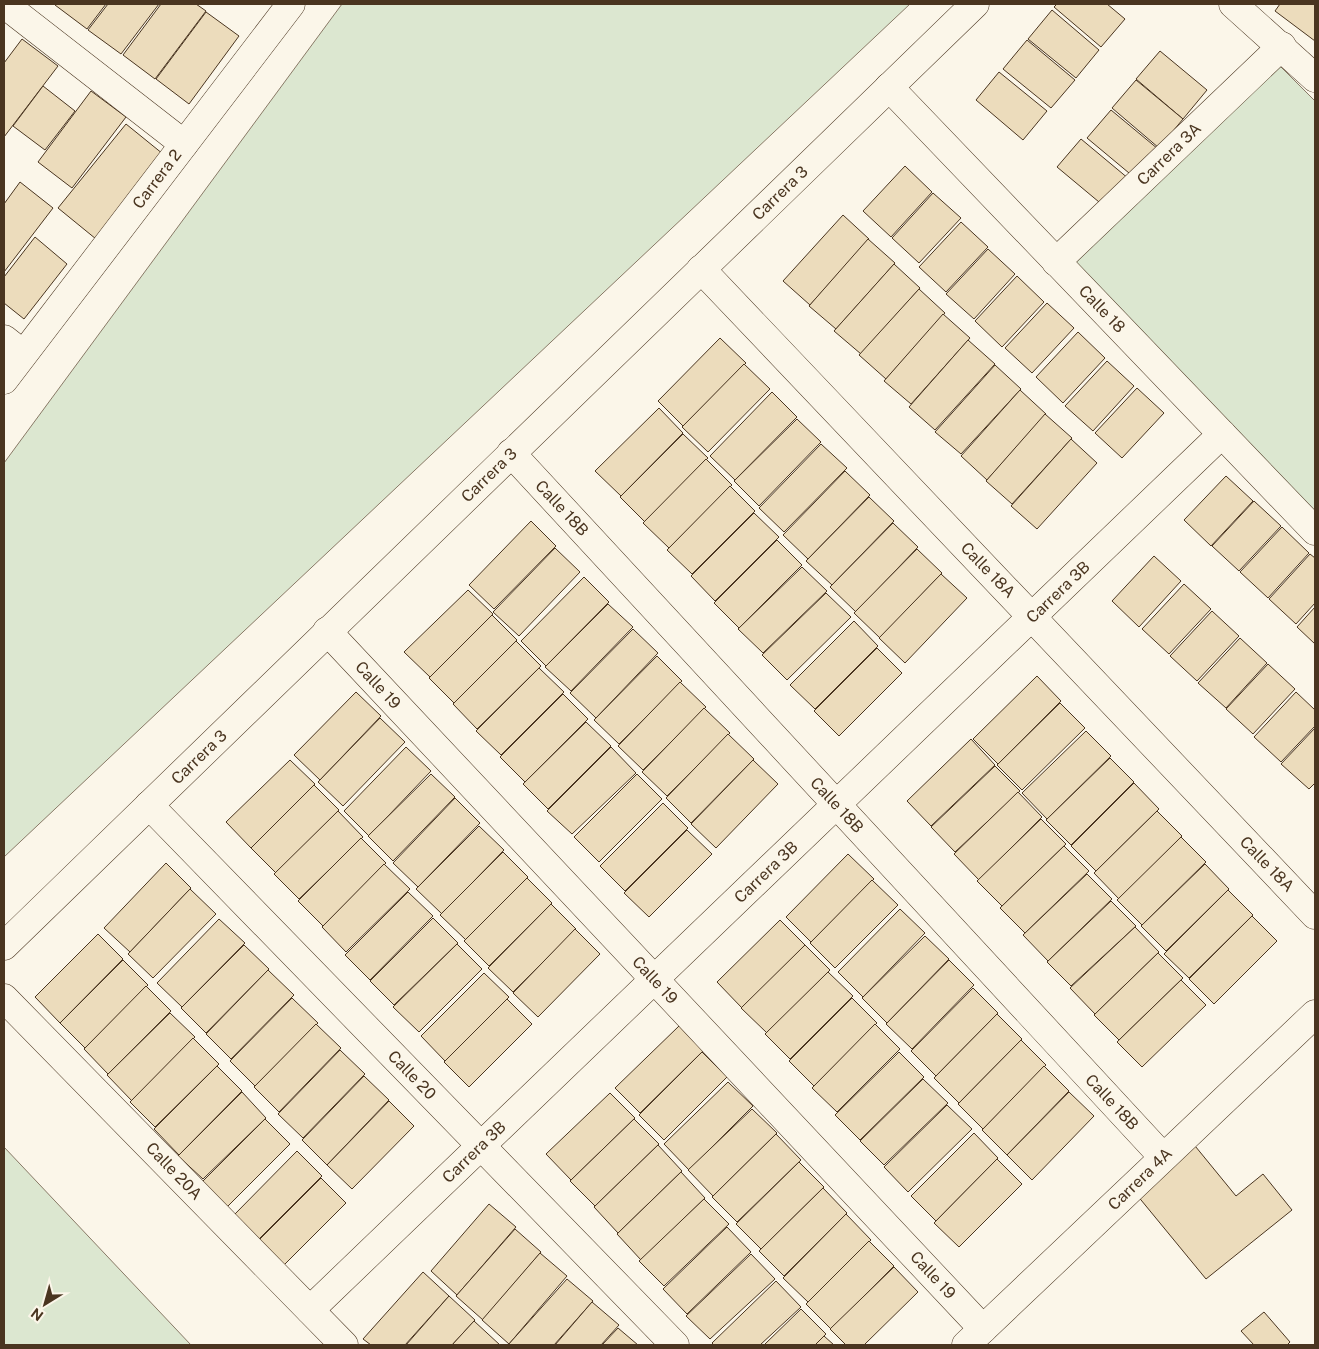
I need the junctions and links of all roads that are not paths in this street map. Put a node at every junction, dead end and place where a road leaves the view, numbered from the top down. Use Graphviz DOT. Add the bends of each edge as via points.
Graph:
graph roads {
  1 [pos="4,4"];
  2 [pos="291,4"];
  3 [pos="975,4"];
  4 [pos="1233,4"];
  5 [pos="1282,46"];
  6 [pos="1315,78"];
  7 [pos="889,87"];
  8 [pos="184,144"];
  9 [pos="1056,262"];
  10 [pos="701,269"];
  11 [pos="13,347"];
  12 [pos="4,380"];
  13 [pos="1222,434"];
  14 [pos="512,454"];
  15 [pos="1315,530"];
  16 [pos="1032,617"];
  17 [pos="327,631"];
  18 [pos="837,804"];
  19 [pos="149,805"];
  20 [pos="1315,915"];
  21 [pos="4,946"];
  22 [pos="654,979"];
  23 [pos="4,998"];
  24 [pos="1315,1014"];
  25 [pos="481,1146"];
  26 [pos="1163,1157"];
  27 [pos="310,1310"];
  28 [pos="975,1337"];
  29 [pos="344,1345"];
  30 [pos="674,1345"];
  1 -- 8 [label="street"];
  2 -- 8 [label="street, Carrera 2"];
  3 -- 7 [label="street, Carrera 3"];
  4 -- 5 [label="street"];
  5 -- 6 [label="street"];
  5 -- 9 [label="street, Carrera 3A"];
  7 -- 9 [label="street, Calle 18"];
  7 -- 10 [label="street, Carrera 3"];
  8 -- 11 [label="street, Carrera 2"];
  9 -- 13 [label="street, Calle 18"];
  10 -- 14 [label="street, Carrera 3"];
  10 -- 16 [label="street, Calle 18A"];
  11 -- 12 [label="street, Carrera 2"];
  13 -- 15 [label="street, Calle 18"];
  13 -- 16 [label="street, Carrera 3B"];
  14 -- 17 [label="street, Carrera 3"];
  14 -- 18 [label="street, Calle 18B"];
  16 -- 18 [label="street, Carrera 3B"];
  16 -- 20 [label="street, Calle 18A"];
  17 -- 19 [label="street, Carrera 3"];
  17 -- 22 [label="street, Calle 19"];
  18 -- 22 [label="street, Carrera 3B"];
  18 -- 26 [label="street, Calle 18B"];
  19 -- 21 [label="street, Carrera 3"];
  19 -- 25 [label="street, Calle 20"];
  22 -- 25 [label="street, Carrera 3B"];
  22 -- 28 [label="street, Calle 19"];
  23 -- 27 [label="street, Calle 20A"];
  24 -- 26 [label="street, Carrera 4A"];
  25 -- 27 [label="street, Carrera 3B"];
  25 -- 30 [label="street, Calle 20"];
  26 -- 28 [label="street, Carrera 4A"];
  27 -- 29 [label="street, Calle 20A"];
}
